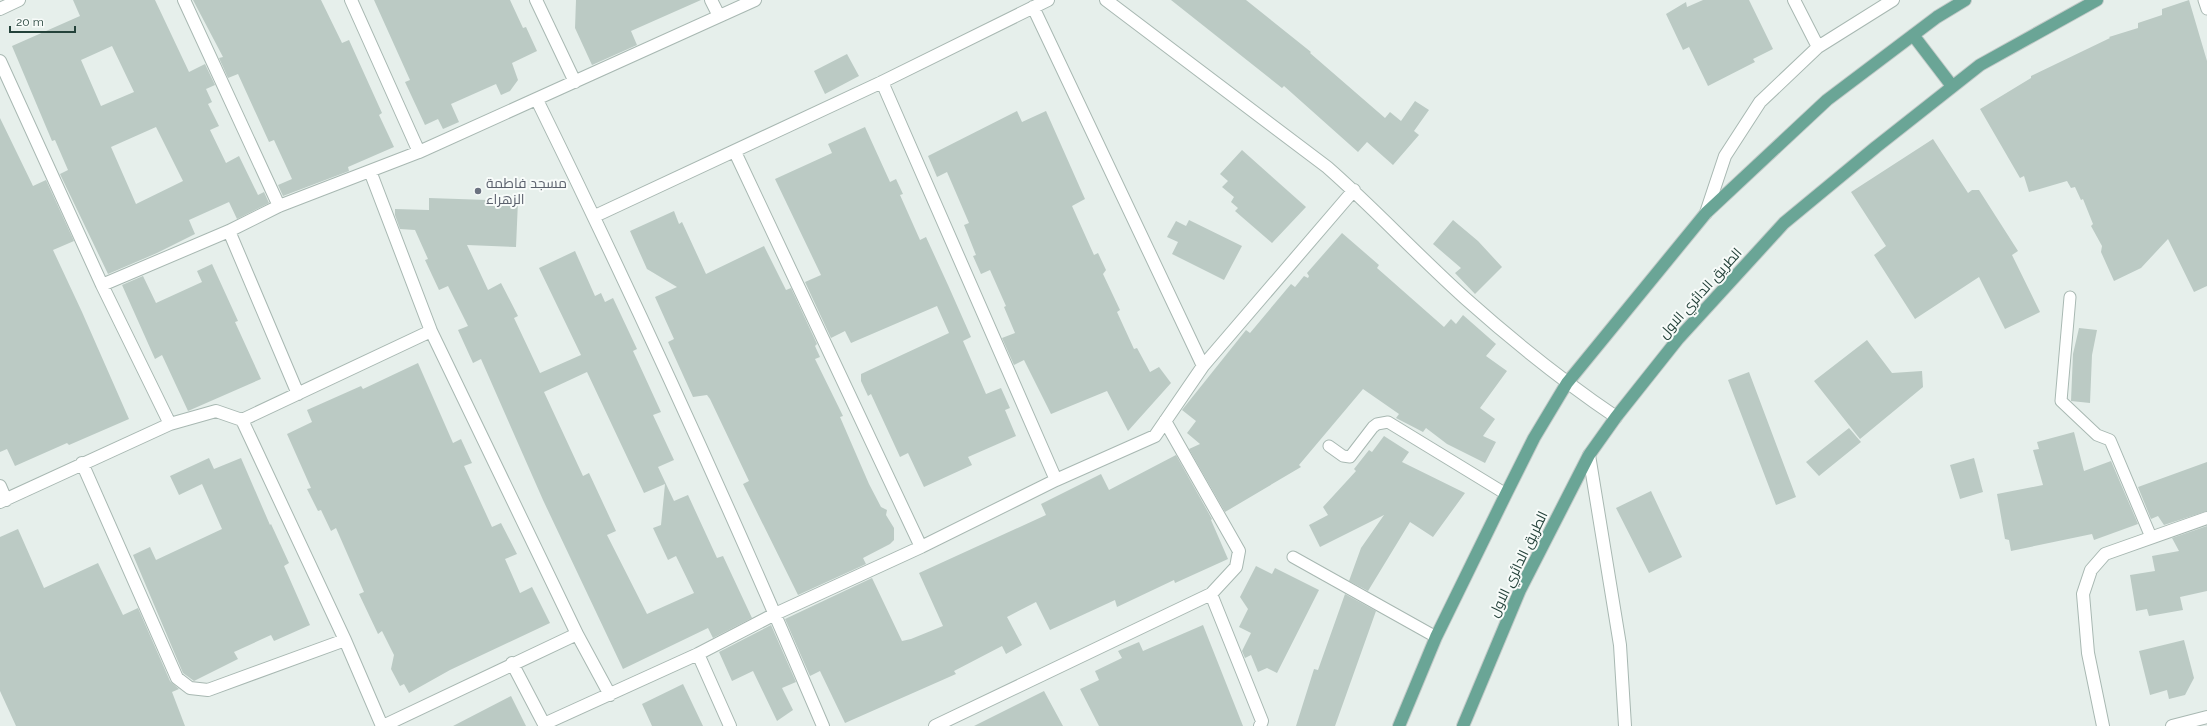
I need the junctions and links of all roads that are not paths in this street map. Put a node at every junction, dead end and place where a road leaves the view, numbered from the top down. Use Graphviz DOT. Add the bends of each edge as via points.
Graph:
graph roads {
  1 [pos="19,0"];
  2 [pos="184,0"];
  3 [pos="350,0"];
  4 [pos="536,0"];
  5 [pos="711,0"];
  6 [pos="755,0"];
  7 [pos="1048,0"];
  8 [pos="1106,0"];
  9 [pos="1794,0"];
  10 [pos="1892,0"];
  11 [pos="1965,0"];
  12 [pos="2097,0"];
  13 [pos="2204,0"];
  14 [pos="1033,7"];
  15 [pos="0,9"];
  16 [pos="2207,9"];
  17 [pos="719,16"];
  18 [pos="1913,35"];
  19 [pos="1818,47"];
  20 [pos="0,61"];
  21 [pos="575,82"];
  22 [pos="882,82"];
  23 [pos="1952,86"];
  24 [pos="537,100"];
  25 [pos="419,152"];
  26 [pos="735,152"];
  27 [pos="370,171"];
  28 [pos="1354,190"];
  29 [pos="279,206"];
  30 [pos="1706,213"];
  31 [pos="594,216"];
  32 [pos="229,231"];
  33 [pos="102,285"];
  34 [pos="2070,297"];
  35 [pos="431,331"];
  36 [pos="1203,366"];
  37 [pos="1566,383"];
  38 [pos="298,394"];
  39 [pos="1616,417"];
  40 [pos="242,420"];
  41 [pos="1165,420"];
  42 [pos="170,424"];
  43 [pos="1329,446"];
  44 [pos="1589,455"];
  45 [pos="82,463"];
  46 [pos="1056,480"];
  47 [pos="0,486"];
  48 [pos="1506,494"];
  49 [pos="3,501"];
  50 [pos="2207,518"];
  51 [pos="2151,537"];
  52 [pos="921,547"];
  53 [pos="1293,557"];
  54 [pos="1211,594"];
  55 [pos="775,614"];
  56 [pos="577,634"];
  57 [pos="1436,637"];
  58 [pos="345,640"];
  59 [pos="698,654"];
  60 [pos="512,663"];
  61 [pos="610,696"];
  62 [pos="2207,717"];
  63 [pos="545,725"];
  64 [pos="382,726"];
  65 [pos="730,726"];
  66 [pos="823,726"];
  67 [pos="935,726"];
  68 [pos="1260,726"];
  69 [pos="1399,726"];
  70 [pos="1463,726"];
  71 [pos="1625,726"];
  72 [pos="2103,726"];
  73 [pos="2172,726"];
  1 -- 15 [label="street"];
  2 -- 29 [label="street"];
  3 -- 25 [label="street"];
  4 -- 21 [label="street"];
  5 -- 17 [label="street"];
  6 -- 17 [label="street"];
  7 -- 14 [label="street"];
  8 -- 28 [label="street"];
  9 -- 19 [label="street"];
  10 -- 19 [label="street"];
  11 -- 18 [label="main road"];
  12 -- 23 [label="main road, الطريق الدائري الاول" via="1980,65"];
  13 -- 16 [label="lane"];
  14 -- 22 [label="street"];
  14 -- 36 [label="street"];
  17 -- 21 [label="street"];
  18 -- 23 [label="main road"];
  18 -- 30 [label="main road" via="1827,100"];
  19 -- 30 [label="street" via="1760,102 1725,156"];
  20 -- 33 [label="street"];
  21 -- 24 [label="street"];
  22 -- 26 [label="street"];
  22 -- 46 [label="street"];
  23 -- 39 [label="main road, الطريق الدائري الاول" via="1784,224 1678,339"];
  24 -- 25 [label="street"];
  24 -- 31 [label="street"];
  25 -- 27 [label="street"];
  26 -- 31 [label="street"];
  26 -- 52 [label="street"];
  27 -- 29 [label="street"];
  27 -- 35 [label="street"];
  28 -- 36 [label="street"];
  28 -- 37 [label="street" via="1466,299"];
  29 -- 32 [label="street"];
  30 -- 37 [label="main road"];
  31 -- 55 [label="street"];
  32 -- 33 [label="street"];
  32 -- 38 [label="street"];
  33 -- 42 [label="street"];
  34 -- 51 [label="lane" via="2061,401 2097,435 2110,440"];
  35 -- 38 [label="street"];
  35 -- 56 [label="street"];
  36 -- 41 [label="street"];
  37 -- 39 [label="street"];
  37 -- 48 [label="main road"];
  38 -- 40 [label="street"];
  39 -- 44 [label="main road, الطريق الدائري الاول"];
  40 -- 42 [label="street" via="216,411"];
  40 -- 58 [label="street"];
  41 -- 46 [label="street" via="1155,436"];
  41 -- 54 [label="street" via="1239,551 1236,567"];
  42 -- 45 [label="street"];
  43 -- 48 [label="lane" via="1343,456 1350,457 1373,427 1388,422"];
  44 -- 70 [label="main road, الطريق الدائري الاول" via="1520,590"];
  44 -- 71 [label="street" via="1620,645"];
  45 -- 49 [label="street"];
  45 -- 58 [label="street" via="177,678 190,688 208,690"];
  46 -- 52 [label="street"];
  47 -- 49 [label="street"];
  48 -- 57 [label="main road"];
  50 -- 51 [label="street"];
  51 -- 72 [label="street" via="2104,554 2091,570 2083,594 2088,653"];
  52 -- 55 [label="street"];
  53 -- 57 [label="lane"];
  54 -- 67 [label="street"];
  54 -- 68 [label="street" via="1262,721"];
  55 -- 59 [label="street"];
  55 -- 66 [label="street"];
  56 -- 60 [label="street"];
  56 -- 61 [label="street"];
  57 -- 69 [label="main road"];
  58 -- 64 [label="street"];
  59 -- 61 [label="street"];
  59 -- 65 [label="street"];
  60 -- 63 [label="street"];
  60 -- 64 [label="street"];
  61 -- 63 [label="street"];
  62 -- 73 [label="street"];
}
